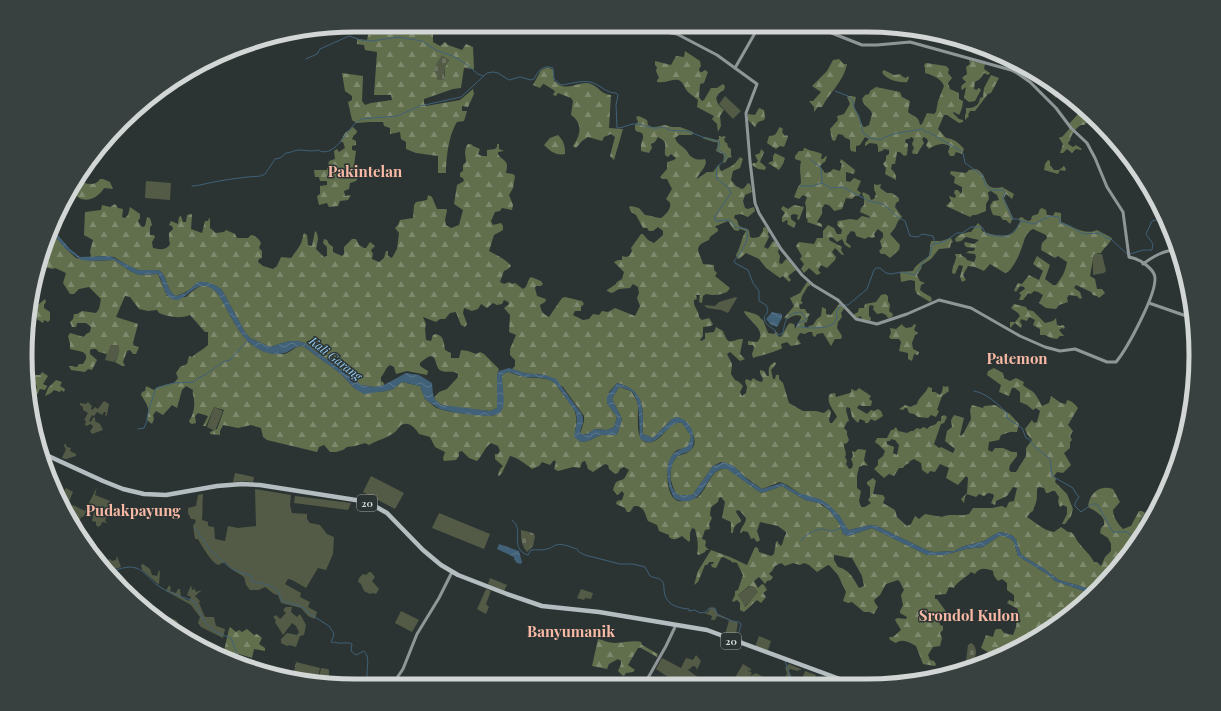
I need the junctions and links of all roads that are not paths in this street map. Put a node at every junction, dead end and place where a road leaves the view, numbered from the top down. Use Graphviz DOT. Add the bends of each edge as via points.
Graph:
graph roads {
  1 [pos="665,32"];
  2 [pos="756,32"];
  3 [pos="829,32"];
  4 [pos="735,68"];
  5 [pos="1171,250"];
  6 [pos="1143,264"];
  7 [pos="1149,303"];
  8 [pos="1186,316"];
  9 [pos="48,457"];
  10 [pos="451,573"];
  11 [pos="675,627"];
  12 [pos="396,679"];
  13 [pos="647,679"];
  14 [pos="837,679"];
  1 -- 4 [label="main road" via="677,34 717,55"];
  2 -- 4 [label="main road"];
  3 -- 6 [label="main road" via="862,45 910,42 1011,70 1024,77 1045,96 1068,125 1087,143 1109,191 1123,212 1128,254"];
  4 -- 7 [label="main road" via="757,84 746,115 759,213 781,249 802,275 838,300 855,319 877,324 939,300 971,308 1046,348 1077,350 1113,363 1119,357"];
  5 -- 6 [label="main road" via="1162,252"];
  6 -- 7 [label="main road" via="1155,276"];
  7 -- 8 [label="main road"];
  9 -- 10 [label="highway, 20" via="100,482 145,496 167,498 236,485 361,504 381,512 435,564"];
  10 -- 11 [label="highway, 20" via="532,606"];
  10 -- 12 [label="main road" via="417,634 403,669"];
  11 -- 13 [label="main road"];
  11 -- 14 [label="highway, 20" via="707,630"];
}
